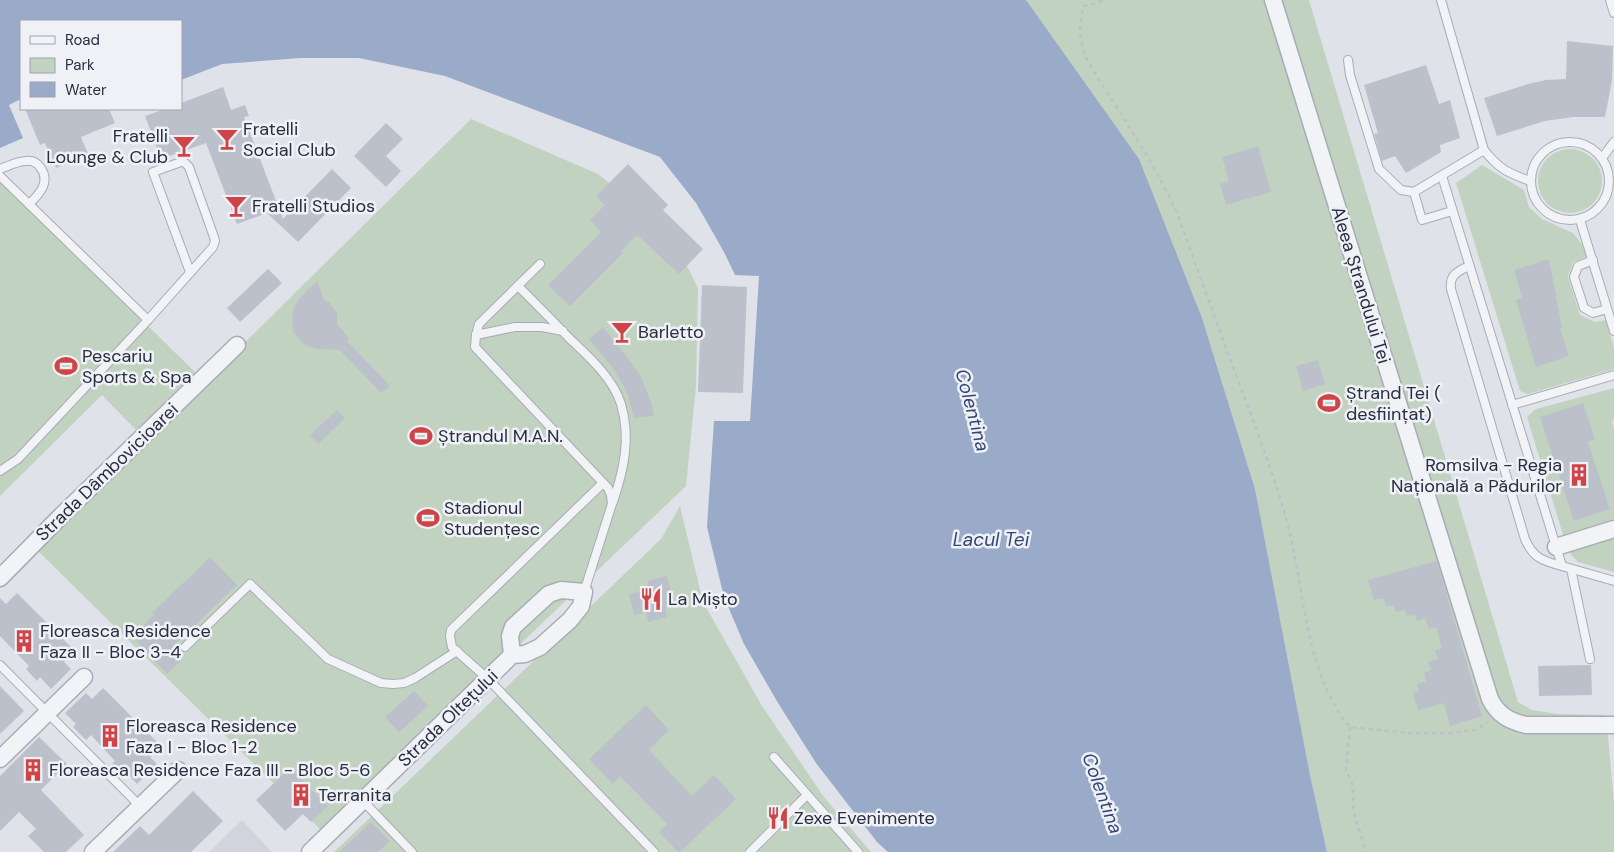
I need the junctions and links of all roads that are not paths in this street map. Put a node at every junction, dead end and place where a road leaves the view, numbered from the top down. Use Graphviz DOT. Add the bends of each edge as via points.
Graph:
graph roads {
  1 [pos="1273,0"];
  2 [pos="1440,0"];
  3 [pos="1610,0"];
  4 [pos="1614,13"];
  5 [pos="1348,60"];
  6 [pos="1614,142"];
  7 [pos="1484,150"];
  8 [pos="1602,158"];
  9 [pos="0,169"];
  10 [pos="0,176"];
  11 [pos="1442,176"];
  12 [pos="1530,181"];
  13 [pos="1414,192"];
  14 [pos="29,204"];
  15 [pos="1452,210"];
  16 [pos="1580,220"];
  17 [pos="1593,260"];
  18 [pos="540,264"];
  19 [pos="1469,266"];
  20 [pos="190,272"];
  21 [pos="518,286"];
  22 [pos="1608,309"];
  23 [pos="148,320"];
  24 [pos="563,331"];
  25 [pos="1614,331"];
  26 [pos="476,335"];
  27 [pos="237,345"];
  28 [pos="1614,376"];
  29 [pos="1512,405"];
  30 [pos="0,471"];
  31 [pos="604,483"];
  32 [pos="612,504"];
  33 [pos="1614,529"];
  34 [pos="1556,547"];
  35 [pos="1562,566"];
  36 [pos="1571,569"];
  37 [pos="0,578"];
  38 [pos="1614,581"];
  39 [pos="584,592"];
  40 [pos="185,647"];
  41 [pos="457,651"];
  42 [pos="512,655"];
  43 [pos="1590,659"];
  44 [pos="0,665"];
  45 [pos="84,677"];
  46 [pos="488,679"];
  47 [pos="48,713"];
  48 [pos="1614,725"];
  49 [pos="774,757"];
  50 [pos="0,759"];
  51 [pos="178,770"];
  52 [pos="807,795"];
  53 [pos="363,801"];
  54 [pos="140,806"];
  55 [pos="92,852"];
  56 [pos="310,852"];
  57 [pos="412,852"];
  58 [pos="654,852"];
  59 [pos="750,852"];
  60 [pos="858,852"];
  1 -- 48 [label="street, Aleea Ștrandului Tei" via="1490,699 1503,716 1526,725"];
  2 -- 7 [label="lane"];
  3 -- 4 [label="lane"];
  5 -- 13 [label="lane" via="1380,168 1401,190"];
  6 -- 8 [label="lane"];
  7 -- 11 [label="lane"];
  7 -- 12 [label="lane" via="1495,163"];
  8 -- 12 [label="lane" via="1583,144 1558,143 1538,158"];
  8 -- 16 [label="lane" via="1610,182 1607,195 1601,206"];
  9 -- 14 [label="lane" via="26,160 37,163 44,173 44,184"];
  10 -- 14 [label="lane"];
  11 -- 13 [label="lane"];
  11 -- 15 [label="lane"];
  12 -- 16 [label="lane" via="1537,204 1545,212 1568,221"];
  13 -- 15 [label="lane" via="1422,220"];
  14 -- 23 [label="lane"];
  15 -- 19 [label="lane"];
  16 -- 17 [label="lane"];
  17 -- 22 [label="lane"];
  17 -- 22 [label="lane" via="1578,266 1574,277 1584,308 1593,313"];
  18 -- 21 [label="lane"];
  19 -- 29 [label="lane"];
  19 -- 35 [label="lane" via="1452,278 1451,289 1525,539 1534,554 1543,561"];
  20 -- 20 [label="lane" via="153,172 181,162 189,167 215,241"];
  20 -- 23 [label="lane"];
  21 -- 24 [label="lane"];
  21 -- 26 [label="lane" via="479,324"];
  22 -- 25 [label="lane"];
  23 -- 30 [label="lane" via="18,459"];
  24 -- 26 [label="lane" via="515,327"];
  24 -- 32 [label="lane" via="594,363 621,402 626,451"];
  26 -- 31 [label="lane" via="475,347"];
  27 -- 37 [label="street, Strada Dâmbovicioarei"];
  28 -- 29 [label="lane"];
  29 -- 34 [label="lane"];
  31 -- 32 [label="lane"];
  31 -- 41 [label="lane" via="451,630 450,641"];
  32 -- 39 [label="lane"];
  33 -- 34 [label="street"];
  34 -- 35 [label="lane"];
  35 -- 36 [label="lane"];
  36 -- 38 [label="lane"];
  36 -- 43 [label="lane"];
  39 -- 42 [label="street, Strada Oltețului" via="581,606 570,620 540,647 525,654"];
  39 -- 42 [label="street" via="561,590 549,594 513,626 510,636"];
  40 -- 41 [label="lane" via="250,584 328,659 381,683 404,683"];
  41 -- 46 [label="lane"];
  42 -- 46 [label="street, Strada Oltețului"];
  44 -- 47 [label="lane"];
  45 -- 47 [label="street"];
  46 -- 53 [label="street, Strada Oltețului"];
  46 -- 58 [label="lane"];
  47 -- 50 [label="street"];
  47 -- 54 [label="lane"];
  49 -- 52 [label="lane"];
  51 -- 54 [label="street"];
  52 -- 59 [label="lane"];
  52 -- 60 [label="lane"];
  53 -- 56 [label="street, Strada Oltețului"];
  53 -- 57 [label="lane"];
  54 -- 55 [label="street"];
}
